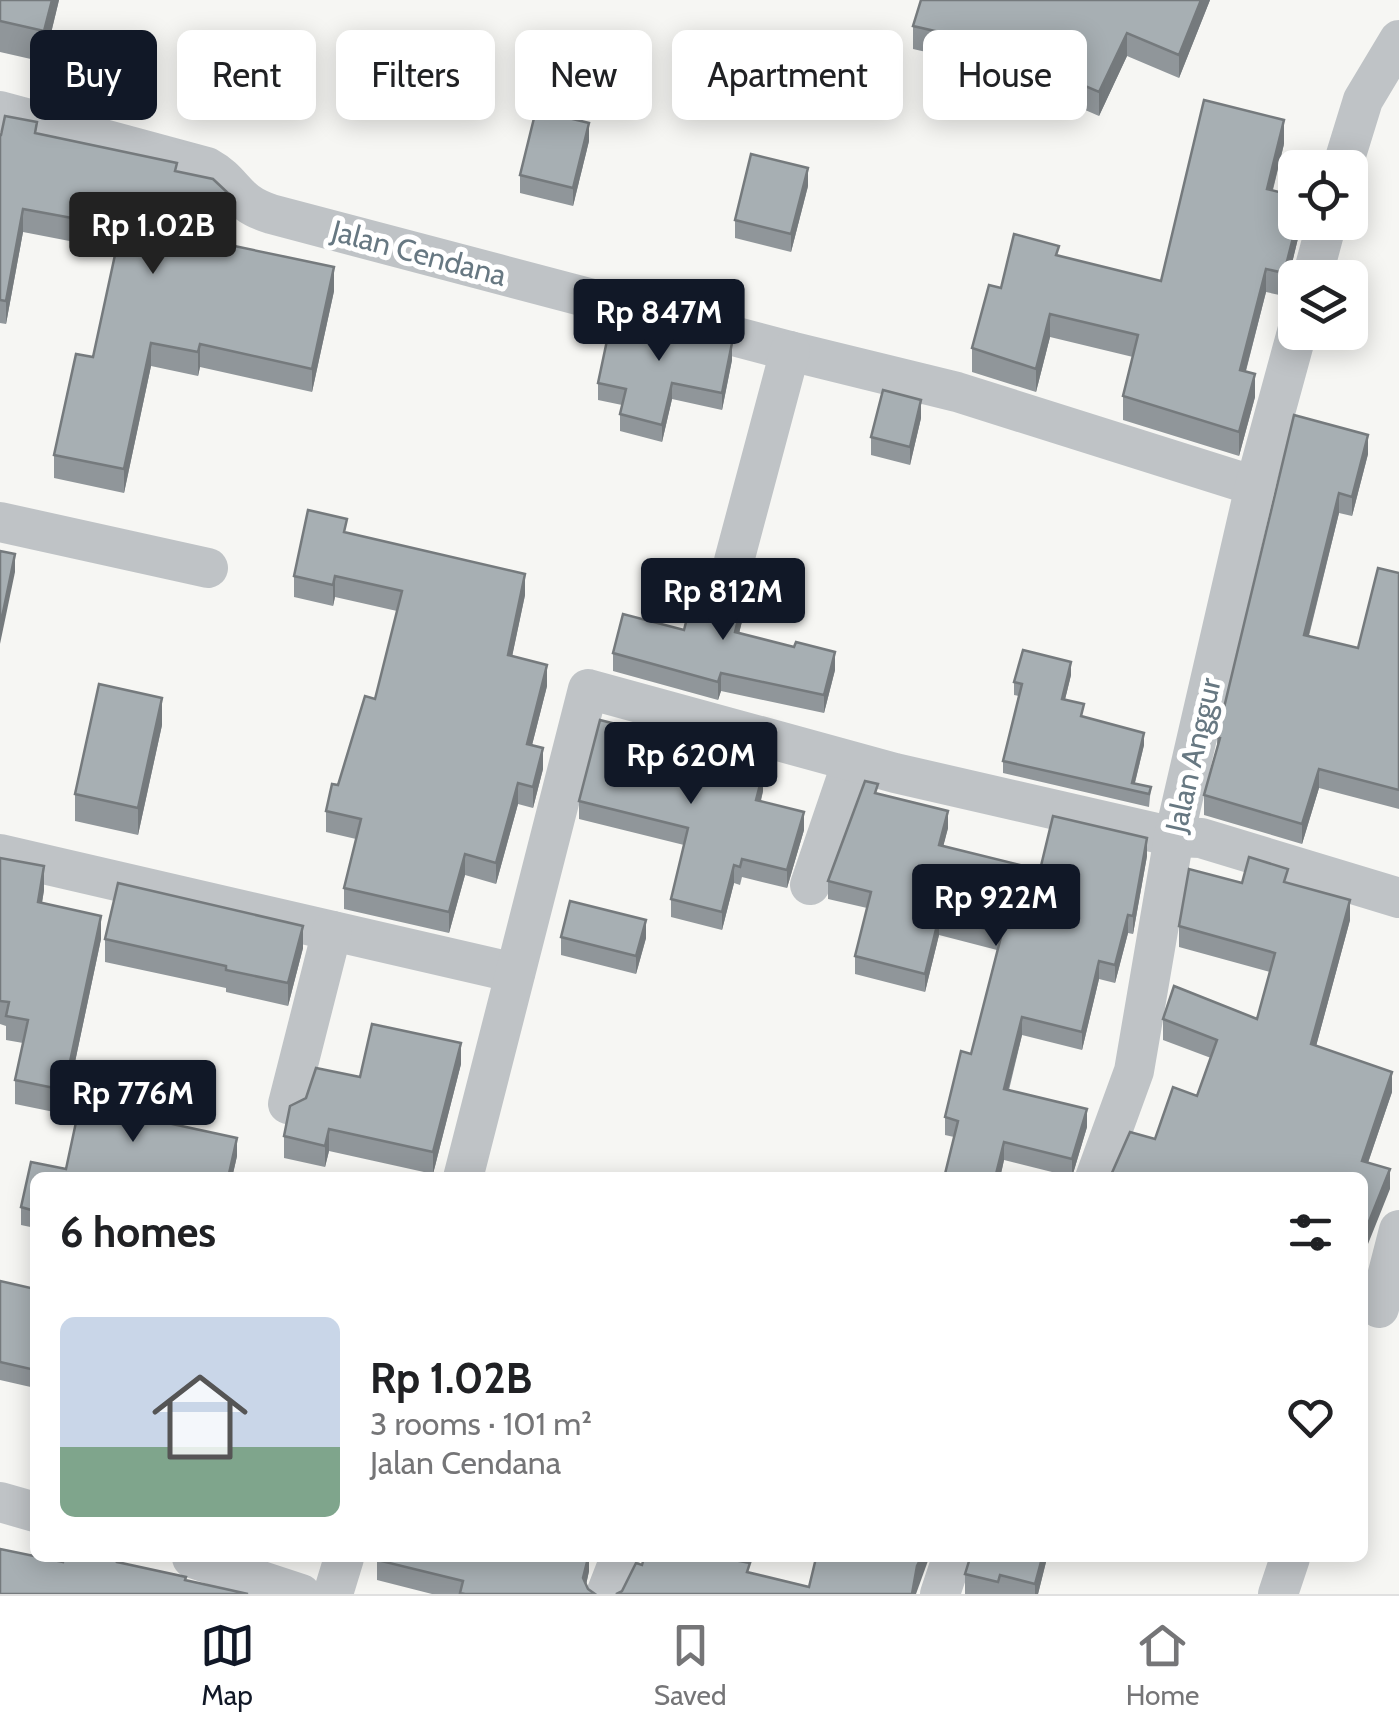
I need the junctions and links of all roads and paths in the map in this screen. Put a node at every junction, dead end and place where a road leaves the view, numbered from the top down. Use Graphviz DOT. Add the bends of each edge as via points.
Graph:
graph roads {
  1 [pos="1399,40"];
  2 [pos="0,111"];
  3 [pos="1348,150"];
  4 [pos="1292,350"];
  5 [pos="790,351"];
  6 [pos="1255,486"];
  7 [pos="0,522"];
  8 [pos="734,562"];
  9 [pos="208,568"];
  10 [pos="852,762"];
  11 [pos="1174,837"];
  12 [pos="0,854"];
  13 [pos="810,886"];
  14 [pos="1399,898"];
  15 [pos="332,931"];
  16 [pos="515,974"];
  17 [pos="288,1104"];
  18 [pos="465,1172"];
  19 [pos="1097,1172"];
  20 [pos="1399,1230"];
  21 [pos="1380,1317"];
  22 [pos="0,1502"];
  23 [pos="30,1511"];
  24 [pos="204,1562"];
  25 [pos="343,1562"];
  26 [pos="618,1562"];
  27 [pos="951,1562"];
  28 [pos="1289,1562"];
  29 [pos="301,1594"];
  30 [pos="333,1594"];
  31 [pos="606,1594"];
  32 [pos="940,1594"];
  33 [pos="1278,1594"];
  1 -- 3 [label="street" via="1363,100"];
  2 -- 5 [label="street, Jalan Cendana" via="207,167 243,202 271,214"];
  4 -- 6 [label="street, Jalan Anggur"];
  5 -- 6 [label="street, Jalan Cendana" via="958,392"];
  5 -- 8 [label="street"];
  6 -- 11 [label="street, Jalan Anggur"];
  7 -- 9 [label="street"];
  10 -- 11 [label="street"];
  10 -- 13 [label="street"];
  10 -- 16 [label="street" via="588,689"];
  11 -- 14 [label="street" via="1202,838"];
  11 -- 19 [label="street, Jalan Anggur" via="1134,1071"];
  12 -- 15 [label="street"];
  15 -- 16 [label="street"];
  15 -- 17 [label="street"];
  16 -- 18 [label="street"];
  20 -- 21 [label="street"];
  22 -- 23 [label="street"];
  24 -- 29 [label="street"];
  25 -- 30 [label="street"];
  26 -- 31 [label="street"];
  27 -- 32 [label="street"];
  28 -- 33 [label="street"];
}
